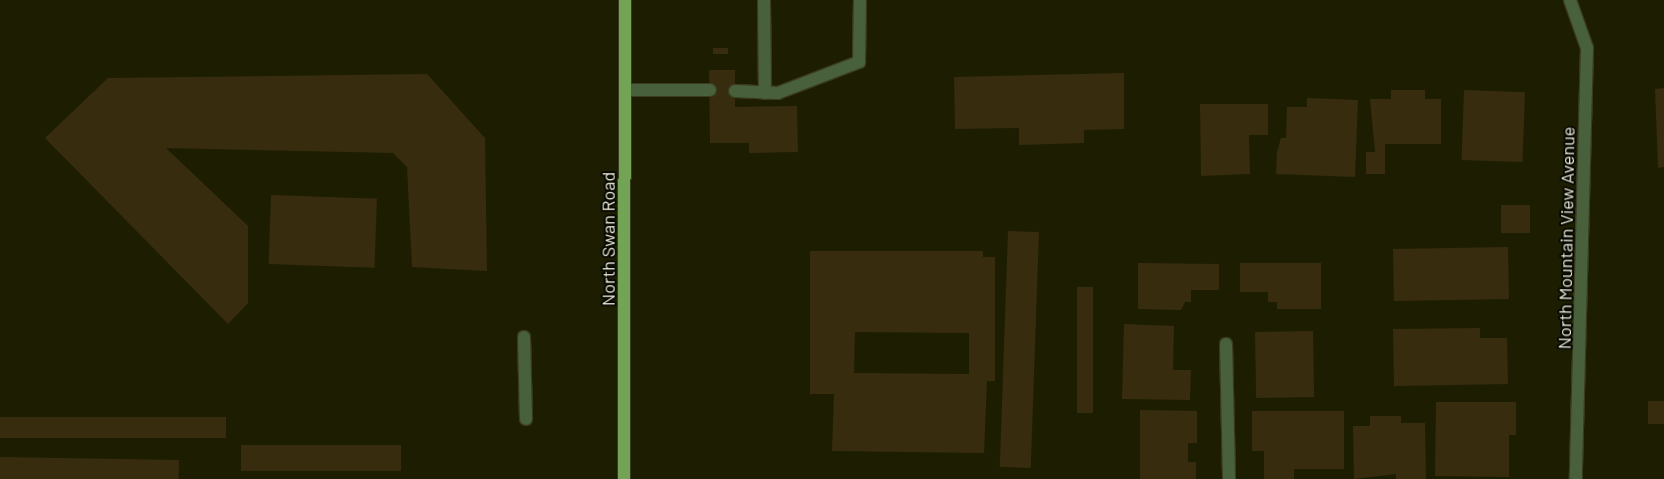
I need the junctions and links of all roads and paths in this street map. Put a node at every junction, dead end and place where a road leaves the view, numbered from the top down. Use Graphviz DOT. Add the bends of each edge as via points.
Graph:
graph roads {
  1 [pos="625,0"];
  2 [pos="764,0"];
  3 [pos="860,0"];
  4 [pos="1570,0"];
  5 [pos="626,90"];
  6 [pos="710,90"];
  7 [pos="735,91"];
  8 [pos="765,93"];
  9 [pos="524,337"];
  10 [pos="1226,344"];
  11 [pos="526,419"];
  12 [pos="624,479"];
  13 [pos="1230,479"];
  14 [pos="1576,479"];
  1 -- 5 [label="main road, North Swan Road"];
  2 -- 8 [label="street"];
  3 -- 8 [label="street" via="859,62 778,93"];
  4 -- 14 [label="street, North Mountain View Avenue" via="1587,48"];
  5 -- 6 [label="street"];
  5 -- 12 [label="main road, North Swan Road"];
  7 -- 8 [label="street"];
  9 -- 11 [label="street"];
  10 -- 13 [label="street"];
}
